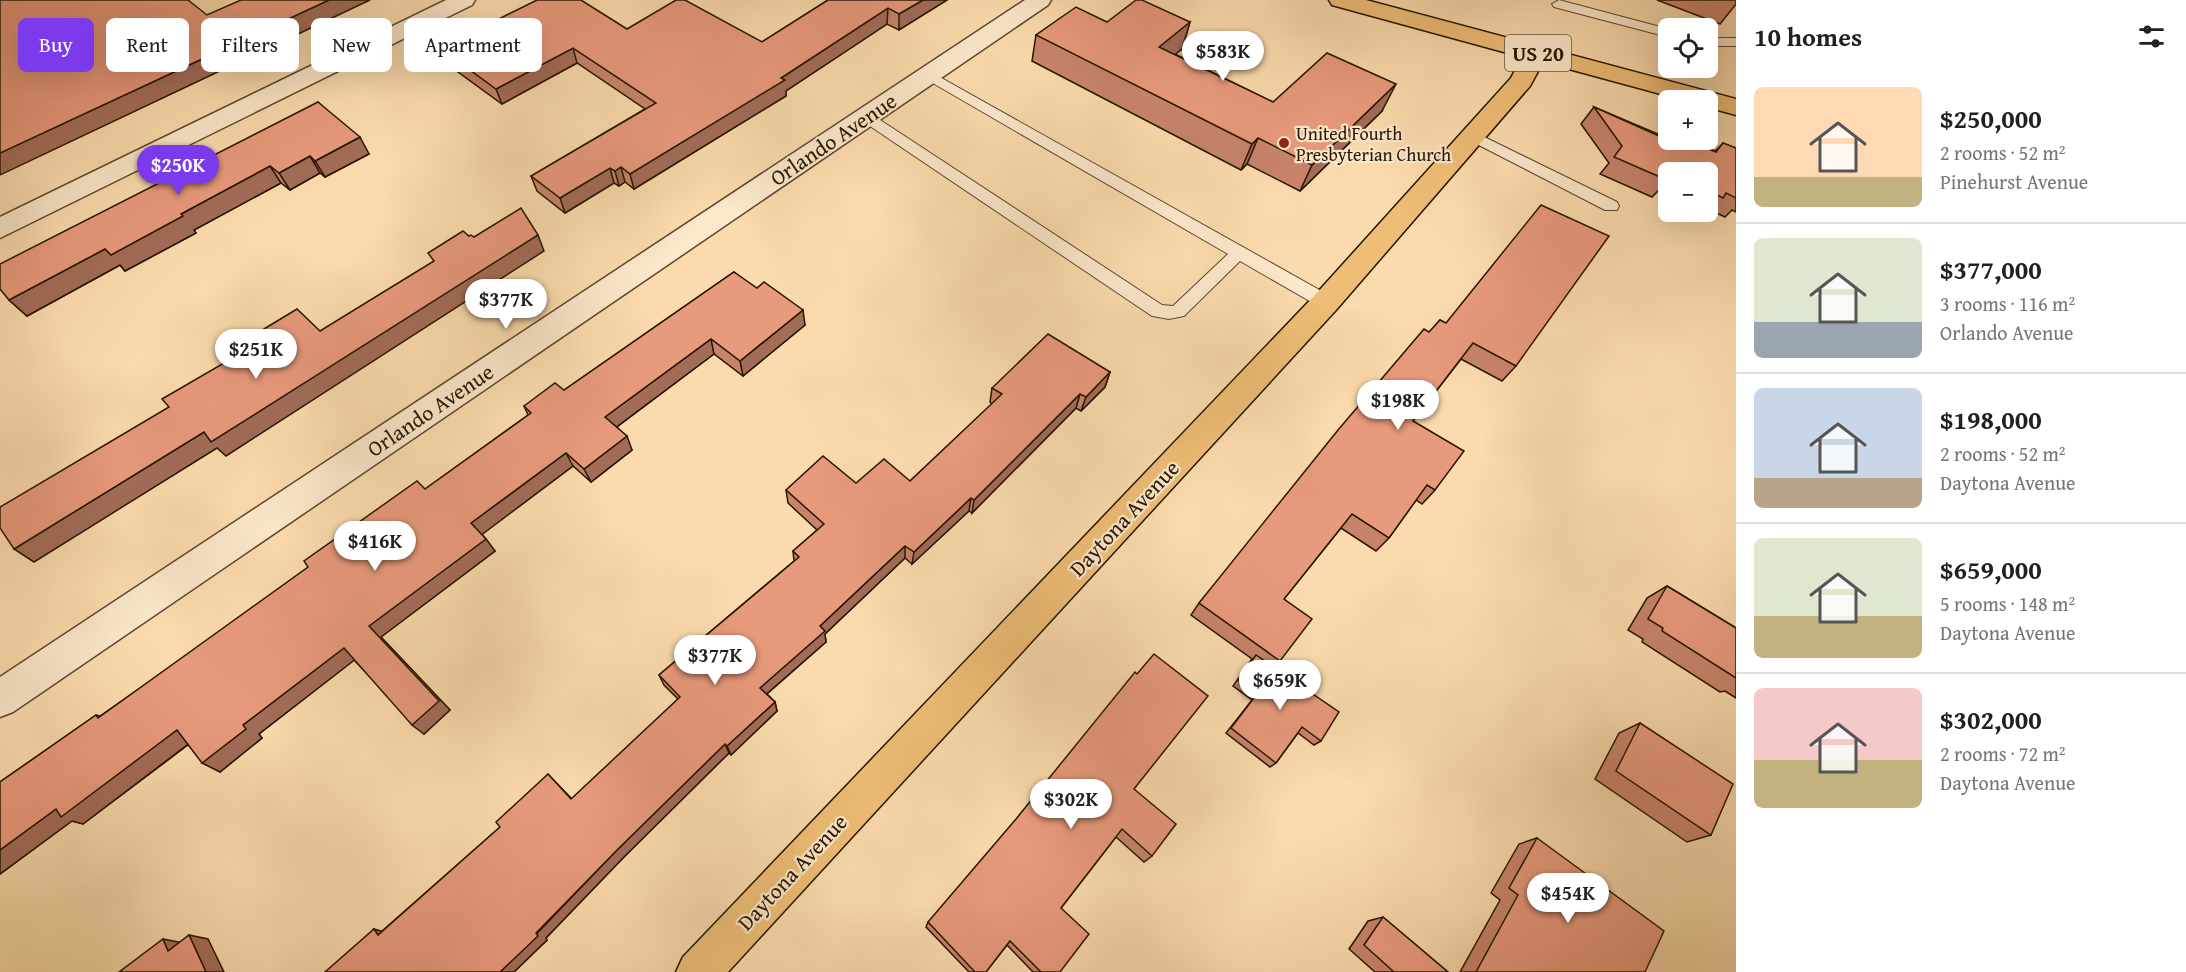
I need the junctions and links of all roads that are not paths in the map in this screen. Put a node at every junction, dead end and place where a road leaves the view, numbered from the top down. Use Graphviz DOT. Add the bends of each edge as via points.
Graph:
graph roads {
  1 [pos="464,0"];
  2 [pos="1040,0"];
  3 [pos="1340,0"];
  4 [pos="1559,4"];
  5 [pos="1658,30"];
  6 [pos="1718,42"];
  7 [pos="1736,42"];
  8 [pos="1536,53"];
  9 [pos="928,75"];
  10 [pos="1736,107"];
  11 [pos="866,117"];
  12 [pos="1472,136"];
  13 [pos="1611,206"];
  14 [pos="0,228"];
  15 [pos="1239,253"];
  16 [pos="1326,302"];
  17 [pos="0,699"];
  18 [pos="698,972"];
  1 -- 14 [label="street"];
  2 -- 9 [label="street, Orlando Avenue"];
  3 -- 8 [label="main road, US 20"];
  4 -- 5 [label="lane"];
  6 -- 7 [label="lane"];
  8 -- 10 [label="main road, US 20"];
  8 -- 12 [label="main road, Daytona Avenue" via="1521,81"];
  9 -- 11 [label="street, Orlando Avenue"];
  9 -- 15 [label="lane"];
  11 -- 15 [label="lane" via="1158,311 1178,311"];
  11 -- 17 [label="street, Orlando Avenue"];
  12 -- 13 [label="lane"];
  12 -- 16 [label="main road, Daytona Avenue"];
  15 -- 16 [label="lane"];
  16 -- 18 [label="main road, Daytona Avenue"];
}
